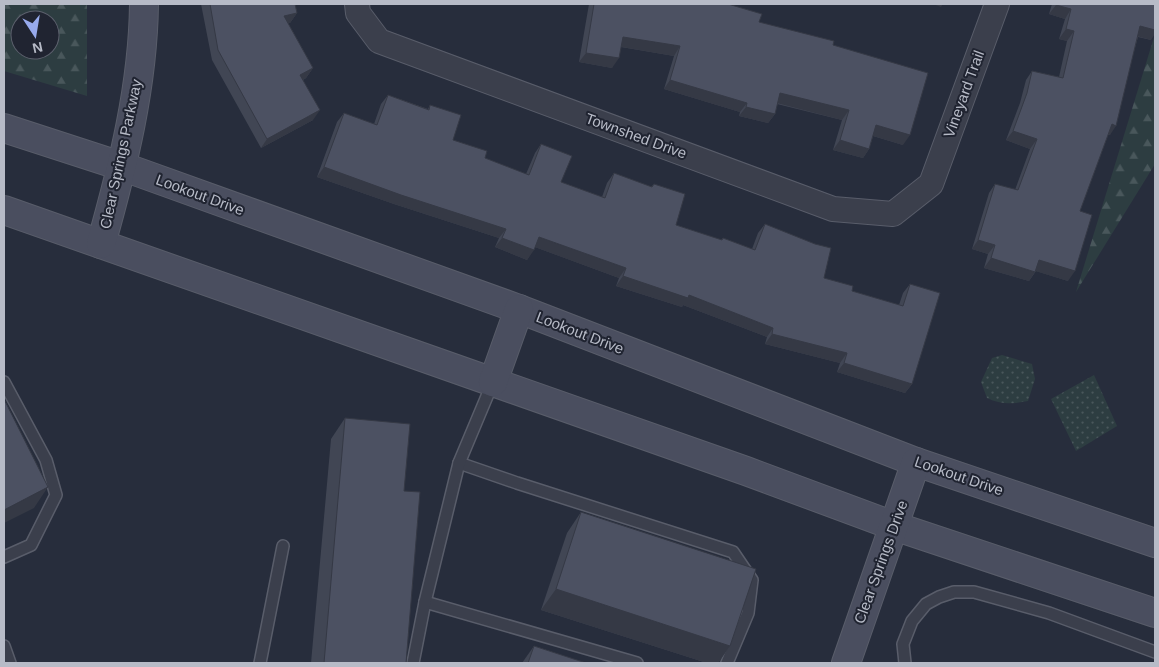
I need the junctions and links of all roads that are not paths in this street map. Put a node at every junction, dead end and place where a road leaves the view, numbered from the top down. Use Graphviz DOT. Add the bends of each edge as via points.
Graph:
graph roads {
  1 [pos="144,4"];
  2 [pos="357,4"];
  3 [pos="997,4"];
  4 [pos="4,128"];
  5 [pos="121,166"];
  6 [pos="931,184"];
  7 [pos="4,210"];
  8 [pos="101,244"];
  9 [pos="519,309"];
  10 [pos="4,382"];
  11 [pos="493,382"];
  12 [pos="916,462"];
  13 [pos="459,463"];
  14 [pos="894,526"];
  15 [pos="1155,543"];
  16 [pos="283,546"];
  17 [pos="4,557"];
  18 [pos="425,602"];
  19 [pos="1155,613"];
  20 [pos="4,646"];
  21 [pos="1155,652"];
  22 [pos="10,663"];
  23 [pos="260,663"];
  24 [pos="413,663"];
  25 [pos="637,663"];
  26 [pos="727,663"];
  27 [pos="846,663"];
  28 [pos="905,663"];
  1 -- 5 [label="main road, Clear Springs Parkway" via="135,104"];
  2 -- 6 [label="street, Townshed Drive" via="358,13 379,41 834,209 893,214"];
  3 -- 6 [label="street, Vineyard Trail"];
  4 -- 5 [label="main road, Lookout Drive"];
  5 -- 8 [label="main road, Clear Springs Parkway"];
  5 -- 9 [label="main road, Lookout Drive"];
  7 -- 8 [label="main road"];
  8 -- 11 [label="main road"];
  9 -- 11 [label="main road"];
  9 -- 12 [label="main road, Lookout Drive"];
  10 -- 17 [label="lane" via="46,460 56,495 31,545"];
  11 -- 13 [label="lane"];
  11 -- 14 [label="main road"];
  12 -- 14 [label="main road, Clear Springs Drive"];
  12 -- 15 [label="main road, Lookout Drive"];
  13 -- 18 [label="lane"];
  13 -- 26 [label="lane" via="733,552 752,580 748,612"];
  14 -- 19 [label="main road"];
  14 -- 27 [label="main road, Clear Springs Drive"];
  16 -- 23 [label="lane"];
  18 -- 24 [label="lane"];
  18 -- 25 [label="lane"];
  20 -- 22 [label="lane"];
  21 -- 28 [label="lane" via="1049,613 974,592 954,592 926,604 912,621 903,644"];
}
